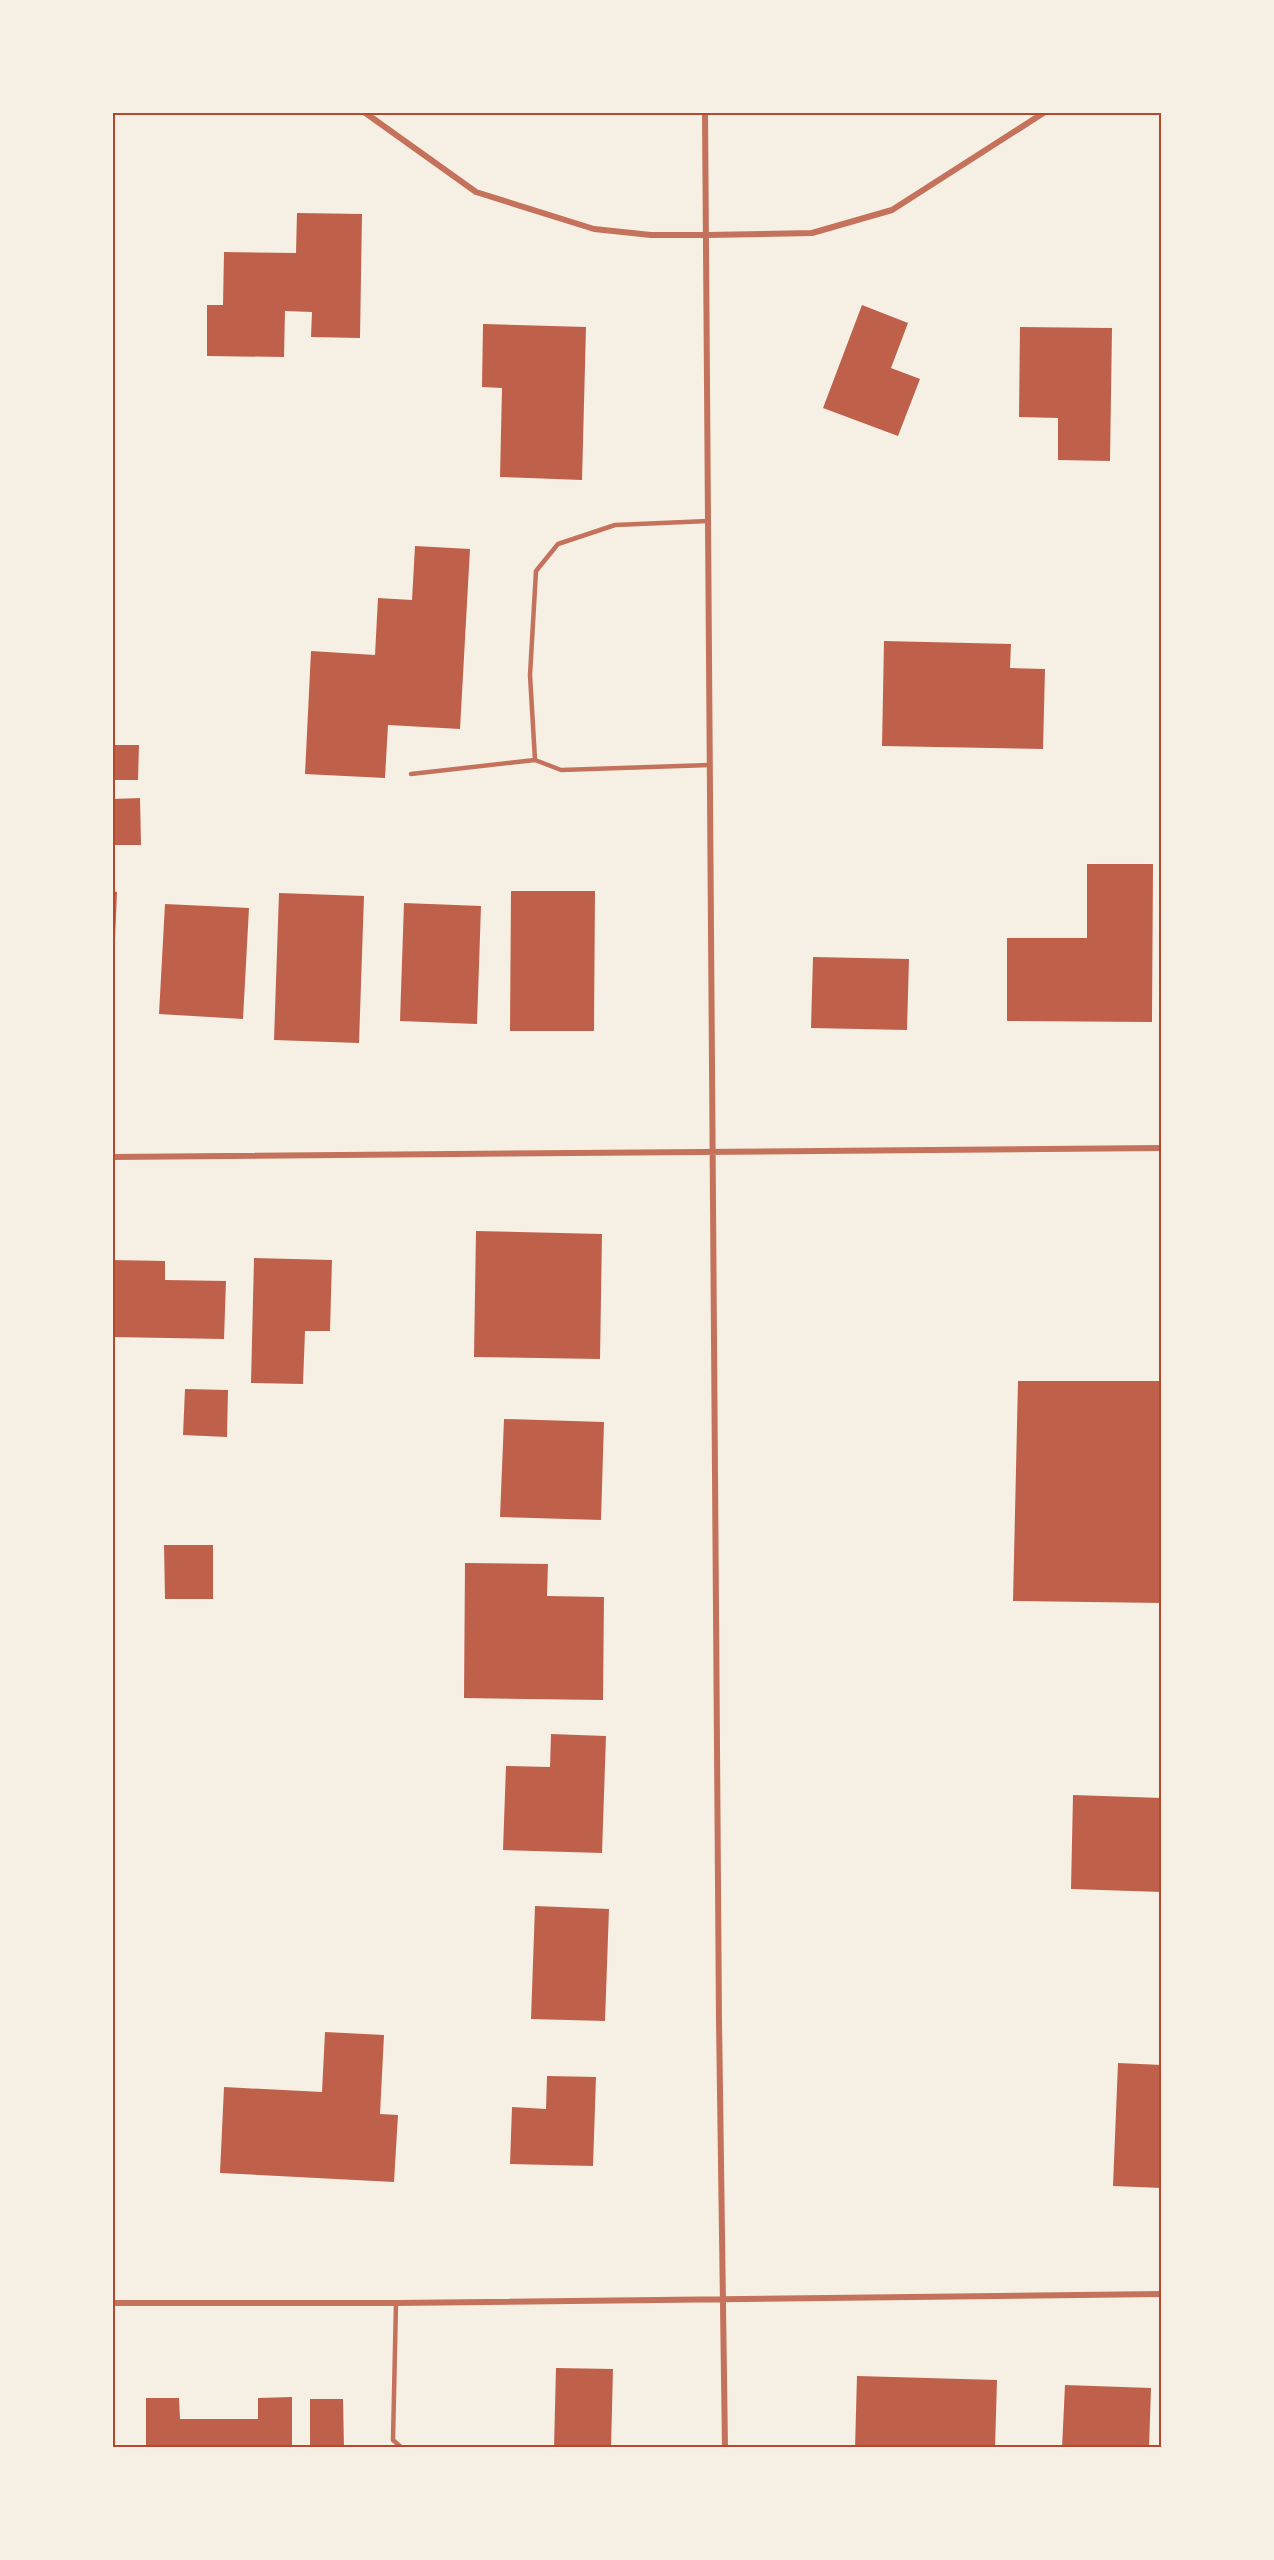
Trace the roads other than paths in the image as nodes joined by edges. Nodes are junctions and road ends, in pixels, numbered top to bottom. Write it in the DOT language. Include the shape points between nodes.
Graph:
graph roads {
  1 [pos="364,112"];
  2 [pos="705,112"];
  3 [pos="1045,112"];
  4 [pos="706,235"];
  5 [pos="708,521"];
  6 [pos="535,760"];
  7 [pos="710,765"];
  8 [pos="411,774"];
  9 [pos="1161,1148"];
  10 [pos="713,1152"];
  11 [pos="112,1157"];
  12 [pos="1161,2294"];
  13 [pos="723,2299"];
  14 [pos="396,2302"];
  15 [pos="112,2303"];
  16 [pos="402,2448"];
  17 [pos="725,2448"];
  1 -- 4 [label="street" via="476,192 594,229"];
  2 -- 4 [label="street"];
  3 -- 4 [label="street" via="892,210 812,232"];
  4 -- 5 [label="street"];
  5 -- 6 [label="lane" via="615,525 558,544 536,571 530,675"];
  5 -- 7 [label="street"];
  6 -- 7 [label="lane" via="561,770"];
  6 -- 8 [label="lane"];
  7 -- 10 [label="street"];
  9 -- 10 [label="street"];
  10 -- 11 [label="street"];
  10 -- 13 [label="street"];
  12 -- 13 [label="street"];
  13 -- 14 [label="street"];
  13 -- 17 [label="street"];
  14 -- 15 [label="street"];
  14 -- 16 [label="lane" via="393,2440"];
}
